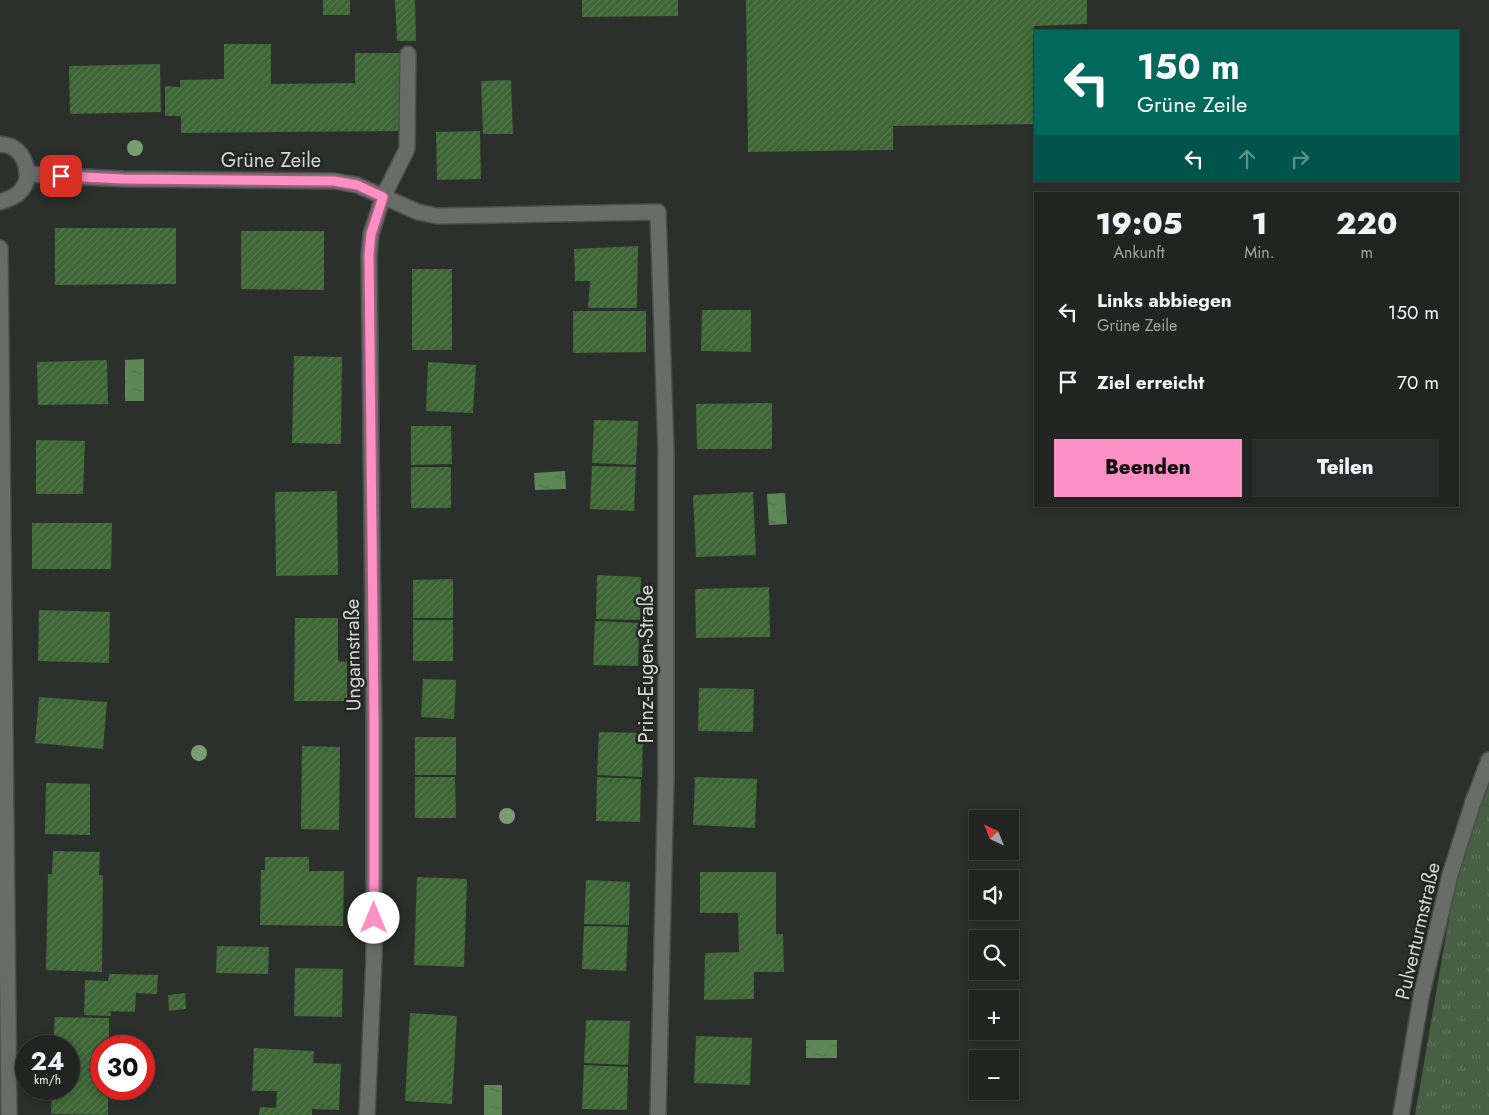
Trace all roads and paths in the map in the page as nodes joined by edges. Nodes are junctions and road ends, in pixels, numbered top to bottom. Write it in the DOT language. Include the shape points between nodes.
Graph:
graph roads {
  1 [pos="408,54"];
  2 [pos="0,144"];
  3 [pos="28,174"];
  4 [pos="383,197"];
  5 [pos="0,202"];
  6 [pos="658,212"];
  7 [pos="0,248"];
  8 [pos="1489,760"];
  9 [pos="3,871"];
  10 [pos="4,1008"];
  11 [pos="9,1115"];
  12 [pos="367,1115"];
  13 [pos="658,1115"];
  14 [pos="1401,1115"];
  1 -- 4 [label="street, Ungarnstraße" via="407,149"];
  2 -- 3 [label="street" via="12,147 24,158"];
  3 -- 4 [label="street, Grüne Zeile" via="124,179 334,181 357,185"];
  3 -- 5 [label="street" via="24,188 13,198"];
  4 -- 6 [label="street, Grüne Zeile" via="436,216"];
  4 -- 12 [label="street, Ungarnstraße" via="371,234 369,255 374,957"];
  6 -- 13 [label="street, Prinz-Eugen-Straße" via="666,452 666,777"];
  7 -- 9 [label="street"];
  8 -- 14 [label="street, Pulverturmstraße" via="1450,875 1421,997"];
  9 -- 10 [label="street"];
  10 -- 11 [label="street"];
}
